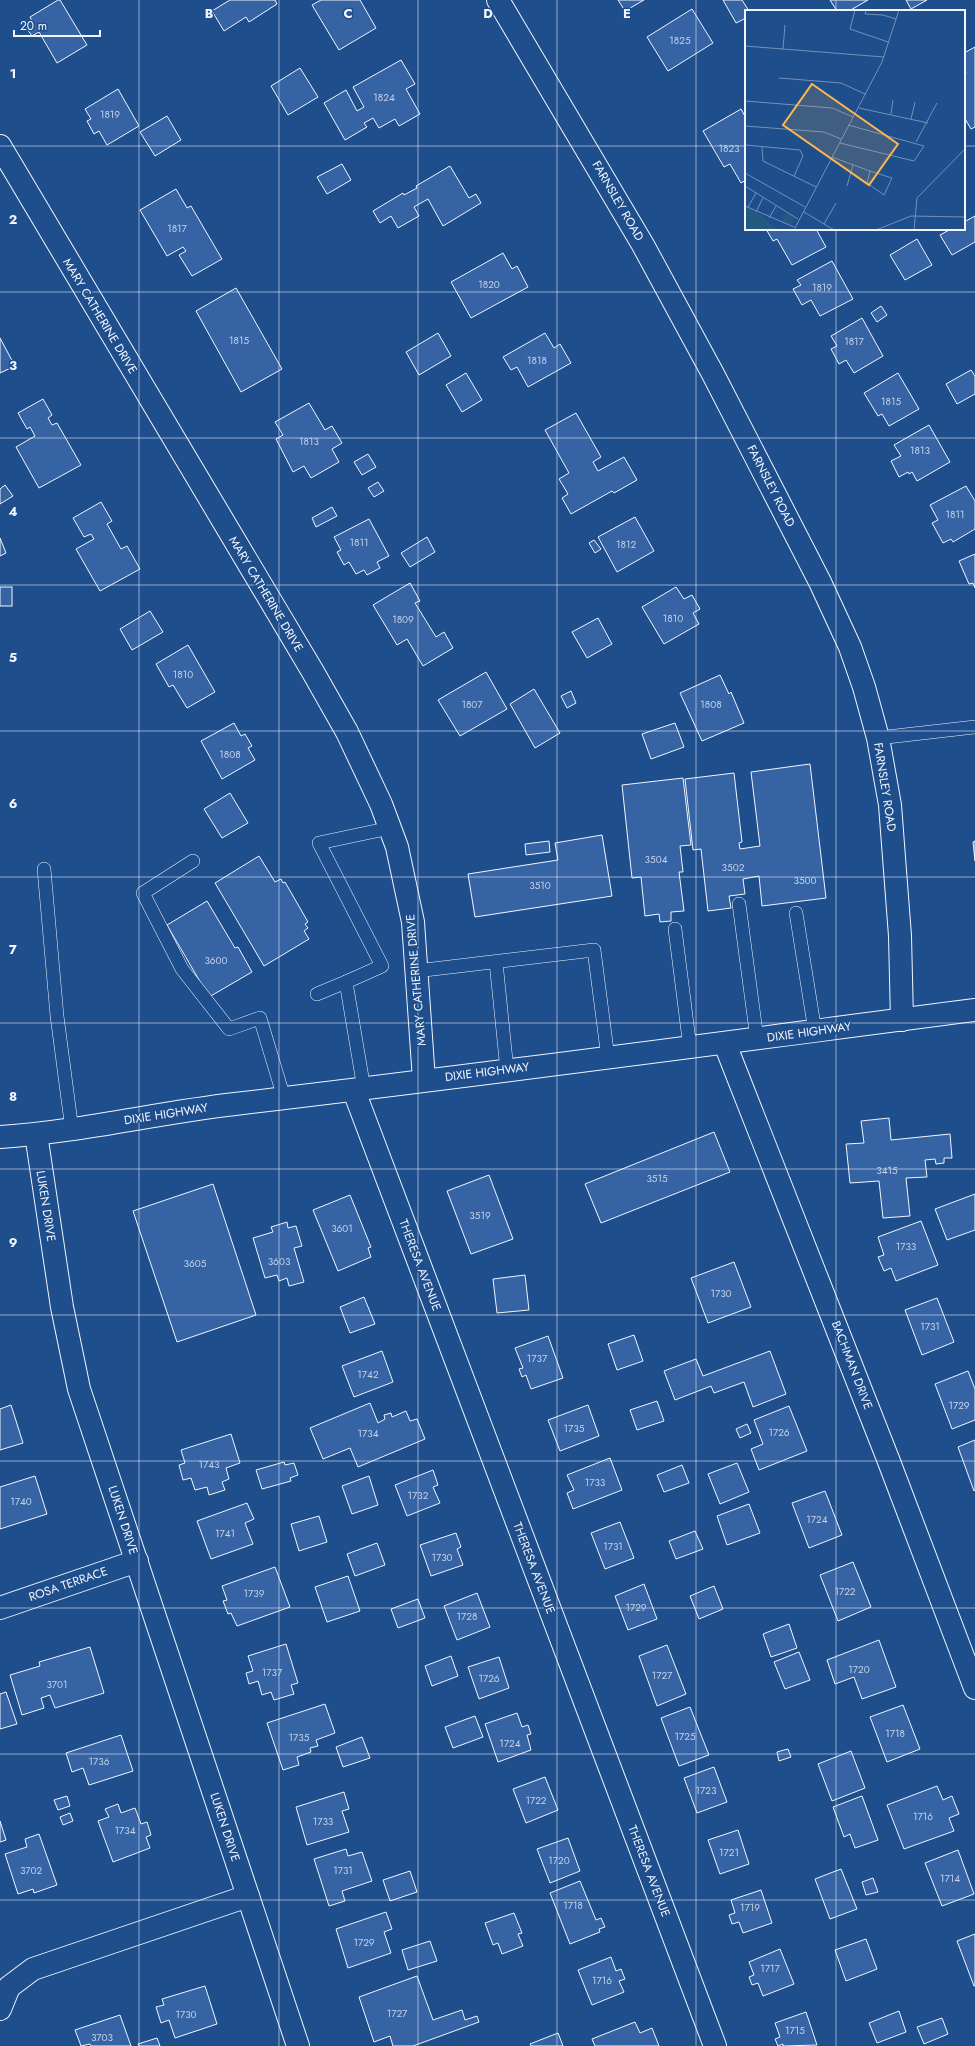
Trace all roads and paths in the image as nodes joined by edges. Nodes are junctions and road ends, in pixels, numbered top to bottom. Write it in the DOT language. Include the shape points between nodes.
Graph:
graph roads {
  1 [pos="498,0"];
  2 [pos="0,146"];
  3 [pos="975,727"];
  4 [pos="878,738"];
  5 [pos="390,828"];
  6 [pos="193,861"];
  7 [pos="44,869"];
  8 [pos="739,904"];
  9 [pos="796,913"];
  10 [pos="675,929"];
  11 [pos="496,962"];
  12 [pos="416,971"];
  13 [pos="346,982"];
  14 [pos="317,994"];
  15 [pos="975,1010"];
  16 [pos="902,1020"];
  17 [pos="815,1031"];
  18 [pos="757,1039"];
  19 [pos="725,1044"];
  20 [pos="690,1048"];
  21 [pos="608,1058"];
  22 [pos="507,1070"];
  23 [pos="424,1080"];
  24 [pos="359,1090"];
  25 [pos="284,1098"];
  26 [pos="72,1130"];
  27 [pos="36,1134"];
  28 [pos="0,1137"];
  29 [pos="137,1561"];
  30 [pos="0,1608"];
  31 [pos="975,1688"];
  32 [pos="248,1896"];
  33 [pos="0,2009"];
  34 [pos="298,2046"];
  35 [pos="715,2046"];
  1 -- 4 [label="street, FARNSLEY ROAD" via="632,226 717,381 820,582 850,647"];
  2 -- 5 [label="street, MARY CATHERINE DRIVE" via="347,732"];
  3 -- 4 [label="lane"];
  4 -- 16 [label="street, FARNSLEY ROAD" via="890,805 900,936"];
  5 -- 12 [label="street, MARY CATHERINE DRIVE" via="397,847 413,922"];
  5 -- 13 [label="lane" via="319,843 382,966"];
  6 -- 25 [label="lane" via="143,893 182,969 229,1029 260,1018"];
  7 -- 26 [label="lane" via="57,1016"];
  8 -- 18 [label="lane"];
  9 -- 17 [label="lane"];
  10 -- 20 [label="lane"];
  11 -- 12 [label="lane"];
  11 -- 21 [label="lane" via="594,950"];
  11 -- 22 [label="lane"];
  12 -- 23 [label="street, MARY CATHERINE DRIVE"];
  13 -- 14 [label="lane"];
  13 -- 24 [label="lane"];
  15 -- 16 [label="street, DIXIE HIGHWAY"];
  16 -- 17 [label="street, DIXIE HIGHWAY"];
  17 -- 18 [label="street, DIXIE HIGHWAY"];
  18 -- 19 [label="street, DIXIE HIGHWAY"];
  19 -- 20 [label="street, DIXIE HIGHWAY"];
  19 -- 31 [label="street, BACHMAN DRIVE"];
  20 -- 21 [label="street, DIXIE HIGHWAY"];
  21 -- 22 [label="street, DIXIE HIGHWAY"];
  22 -- 23 [label="street, DIXIE HIGHWAY"];
  23 -- 24 [label="street, DIXIE HIGHWAY"];
  24 -- 25 [label="street, DIXIE HIGHWAY"];
  24 -- 35 [label="street, THERESA AVENUE"];
  25 -- 26 [label="street, DIXIE HIGHWAY" via="224,1105"];
  26 -- 27 [label="street, DIXIE HIGHWAY"];
  27 -- 28 [label="street, DIXIE HIGHWAY"];
  27 -- 29 [label="street, LUKEN DRIVE" via="72,1362"];
  29 -- 30 [label="street, ROSA TERRACE"];
  29 -- 32 [label="street, LUKEN DRIVE"];
  32 -- 33 [label="street" via="33,1969 9,1987"];
  32 -- 34 [label="street, LUKEN DRIVE"];
}
